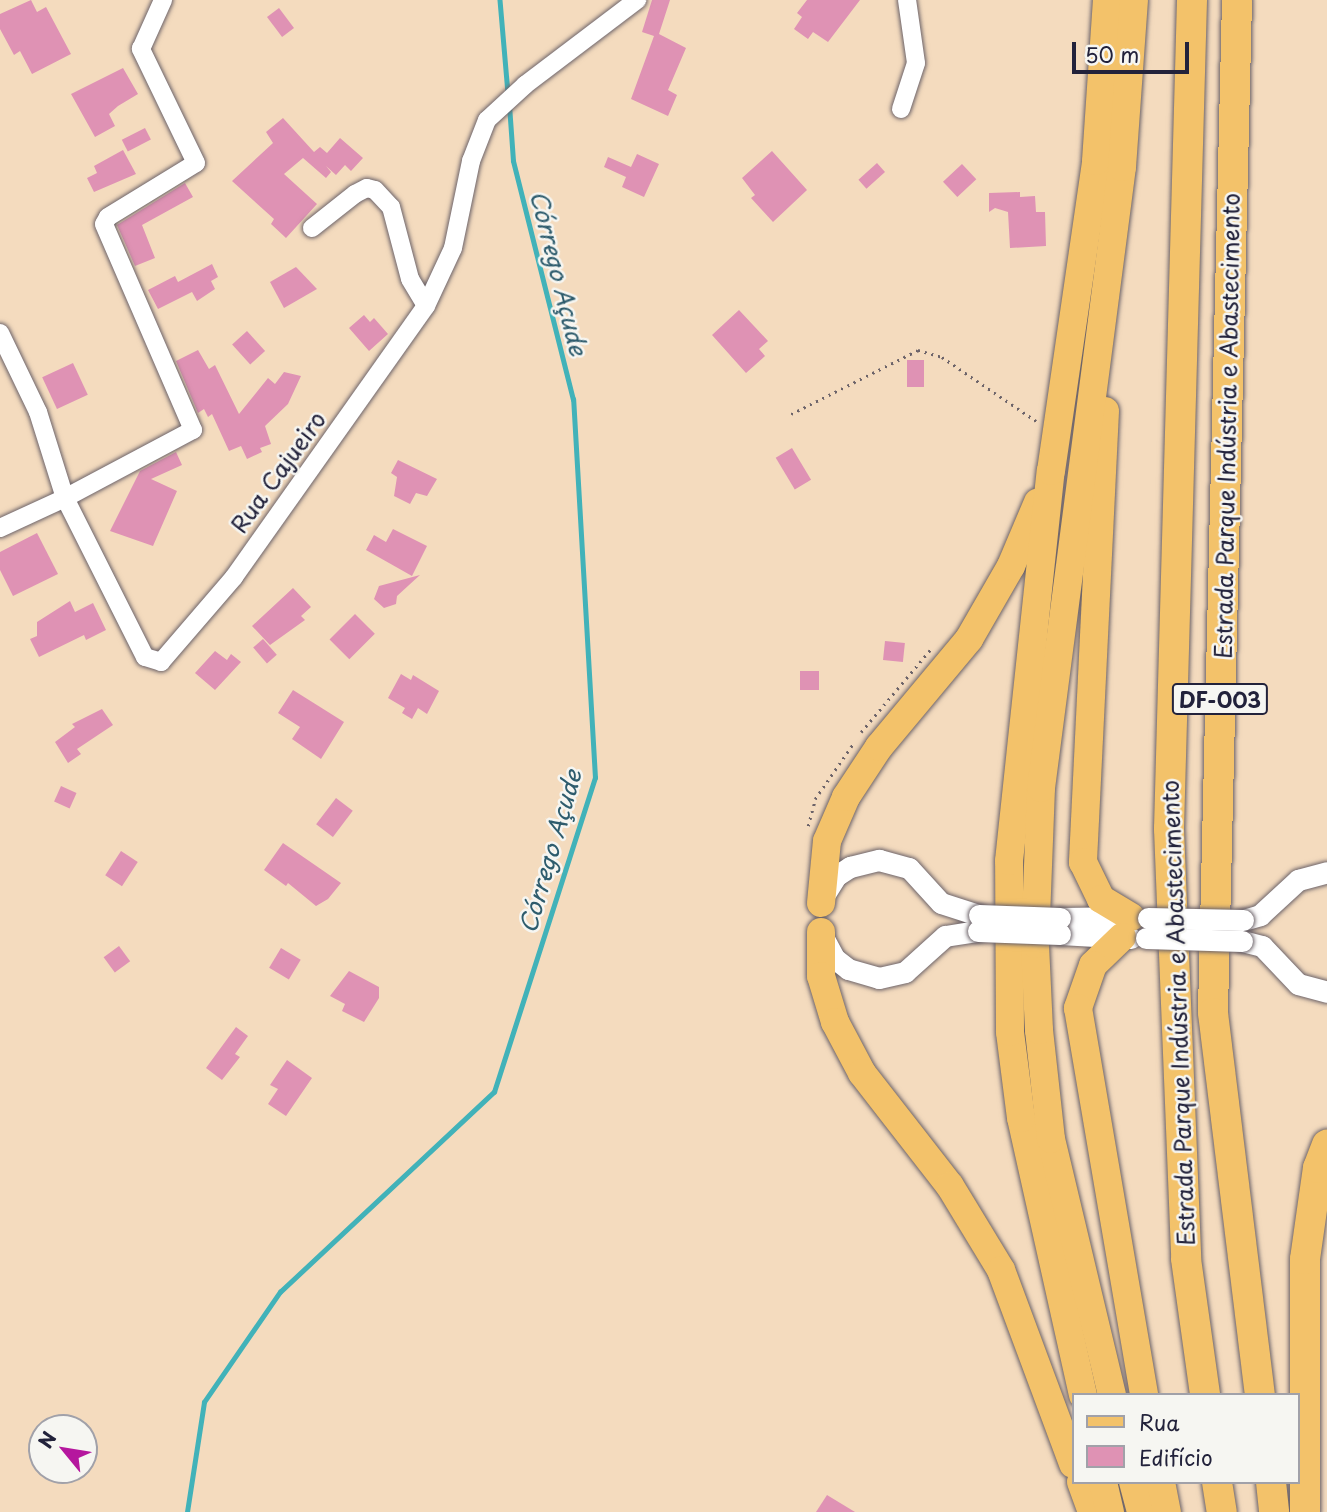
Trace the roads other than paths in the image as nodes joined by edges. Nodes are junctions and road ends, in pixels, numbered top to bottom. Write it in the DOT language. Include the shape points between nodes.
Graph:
graph roads {
  1 [pos="163,0"];
  2 [pos="638,0"];
  3 [pos="907,0"];
  4 [pos="1107,0"];
  5 [pos="1134,0"];
  6 [pos="1192,0"];
  7 [pos="1237,0"];
  8 [pos="901,109"];
  9 [pos="312,228"];
  10 [pos="426,306"];
  11 [pos="0,332"];
  12 [pos="1100,340"];
  13 [pos="1051,471"];
  14 [pos="65,498"];
  15 [pos="0,528"];
  16 [pos="1327,872"];
  17 [pos="821,903"];
  18 [pos="979,923"];
  19 [pos="1137,928"];
  20 [pos="1242,930"];
  21 [pos="821,932"];
  22 [pos="1327,992"];
  23 [pos="1327,1145"];
  24 [pos="1083,1393"];
  25 [pos="1112,1393"];
  26 [pos="1144,1393"];
  27 [pos="1205,1393"];
  28 [pos="1260,1393"];
  29 [pos="1072,1461"];
  30 [pos="1081,1484"];
  31 [pos="1103,1484"];
  32 [pos="1134,1484"];
  33 [pos="1161,1484"];
  34 [pos="1217,1484"];
  35 [pos="1271,1484"];
  36 [pos="1092,1512"];
  37 [pos="1110,1512"];
  38 [pos="1141,1512"];
  39 [pos="1167,1512"];
  40 [pos="1222,1512"];
  41 [pos="1274,1512"];
  42 [pos="1305,1512"];
  1 -- 14 [label="street" via="141,49 197,163 108,217 104,224 193,430"];
  2 -- 10 [label="street, Rua Cajueiro" via="525,85 487,120 471,161 453,248"];
  3 -- 8 [label="street" via="916,63"];
  4 -- 13 [label="main road" via="1096,161"];
  5 -- 12 [label="main road" via="1130,87"];
  6 -- 27 [label="highway, Estrada Parque Indústria e Abastecimento / DF-003" via="1169,829 1186,1259"];
  7 -- 28 [label="highway, Estrada Parque Indústria e Abastecimento / DF-003" via="1213,1013"];
  9 -- 10 [label="street" via="355,194 367,188 375,190 391,207 410,279"];
  10 -- 14 [label="street, Rua Cajueiro" via="234,577 161,662 145,657"];
  11 -- 14 [label="street" via="38,412"];
  12 -- 19 [label="main road" via="1107,437 1083,862 1088,881 1101,899"];
  12 -- 25 [label="main road" via="1041,788 1035,943 1051,1139"];
  13 -- 17 [label="main road" via="1011,566 969,639 879,747 846,797 827,841"];
  13 -- 24 [label="main road" via="1014,788 1007,953 1021,1118"];
  14 -- 15 [label="street"];
  16 -- 20 [label="street" via="1298,880"];
  17 -- 18 [label="street" via="836,876 865,861 879,860 909,868 941,903"];
  17 -- 21 [label="street"];
  18 -- 19 [label="street, bridge"];
  18 -- 21 [label="street" via="945,936 905,972 879,978 863,976 834,958"];
  19 -- 20 [label="street, bridge"];
  19 -- 26 [label="main road" via="1093,965 1078,1008"];
  20 -- 22 [label="street" via="1298,984"];
  21 -- 29 [label="main road" via="821,976 835,1022 862,1073 950,1186 1001,1270"];
  23 -- 42 [label="highway" via="1318,1168 1305,1259"];
  30 -- 36 [label="main road"];
  31 -- 37 [label="main road"];
  32 -- 38 [label="main road"];
  33 -- 39 [label="main road"];
  34 -- 40 [label="highway"];
  35 -- 41 [label="highway"];
}
